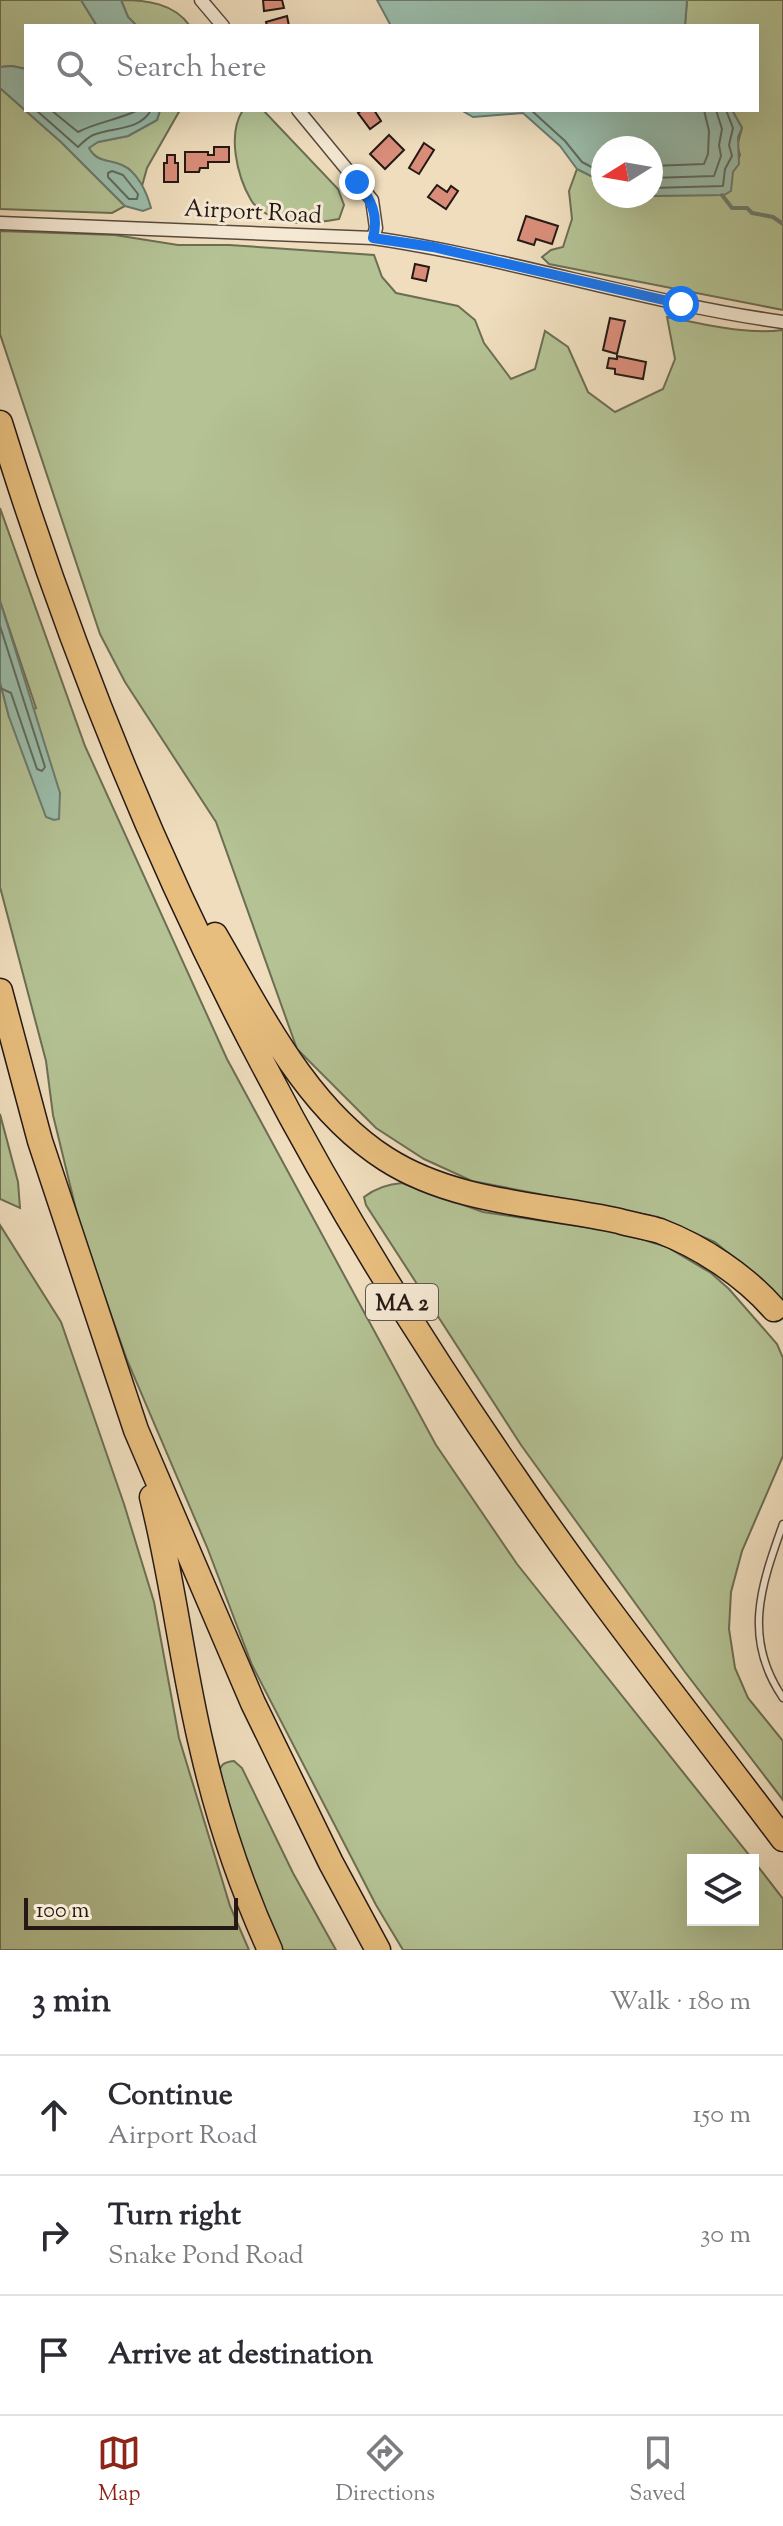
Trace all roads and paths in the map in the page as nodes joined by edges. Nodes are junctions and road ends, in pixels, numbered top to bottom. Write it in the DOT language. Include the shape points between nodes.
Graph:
graph roads {
  1 [pos="201,0"];
  2 [pos="221,24"];
  3 [pos="300,112"];
  4 [pos="0,223"];
  5 [pos="373,238"];
  6 [pos="783,322"];
  7 [pos="0,423"];
  8 [pos="147,819"];
  9 [pos="0,991"];
  10 [pos="780,1316"];
  11 [pos="136,1430"];
  12 [pos="783,1524"];
  13 [pos="783,1698"];
  14 [pos="783,1839"];
  15 [pos="270,1950"];
  16 [pos="378,1950"];
  1 -- 2 [label="street"];
  3 -- 5 [label="street" via="372,200"];
  4 -- 5 [label="street, Airport Road"];
  5 -- 6 [label="street, Airport Road"];
  7 -- 8 [label="highway, MA 2" via="47,566"];
  8 -- 10 [label="highway" via="283,1048 311,1089 360,1140 387,1160 454,1189 658,1230 716,1260"];
  8 -- 14 [label="highway, MA 2" via="250,1039 348,1216 554,1534"];
  9 -- 11 [label="highway" via="40,1141"];
  11 -- 15 [label="highway" via="168,1562 210,1784 230,1853"];
  11 -- 16 [label="highway" via="253,1703"];
  12 -- 13 [label="lane" via="758,1611 761,1649"];
}
